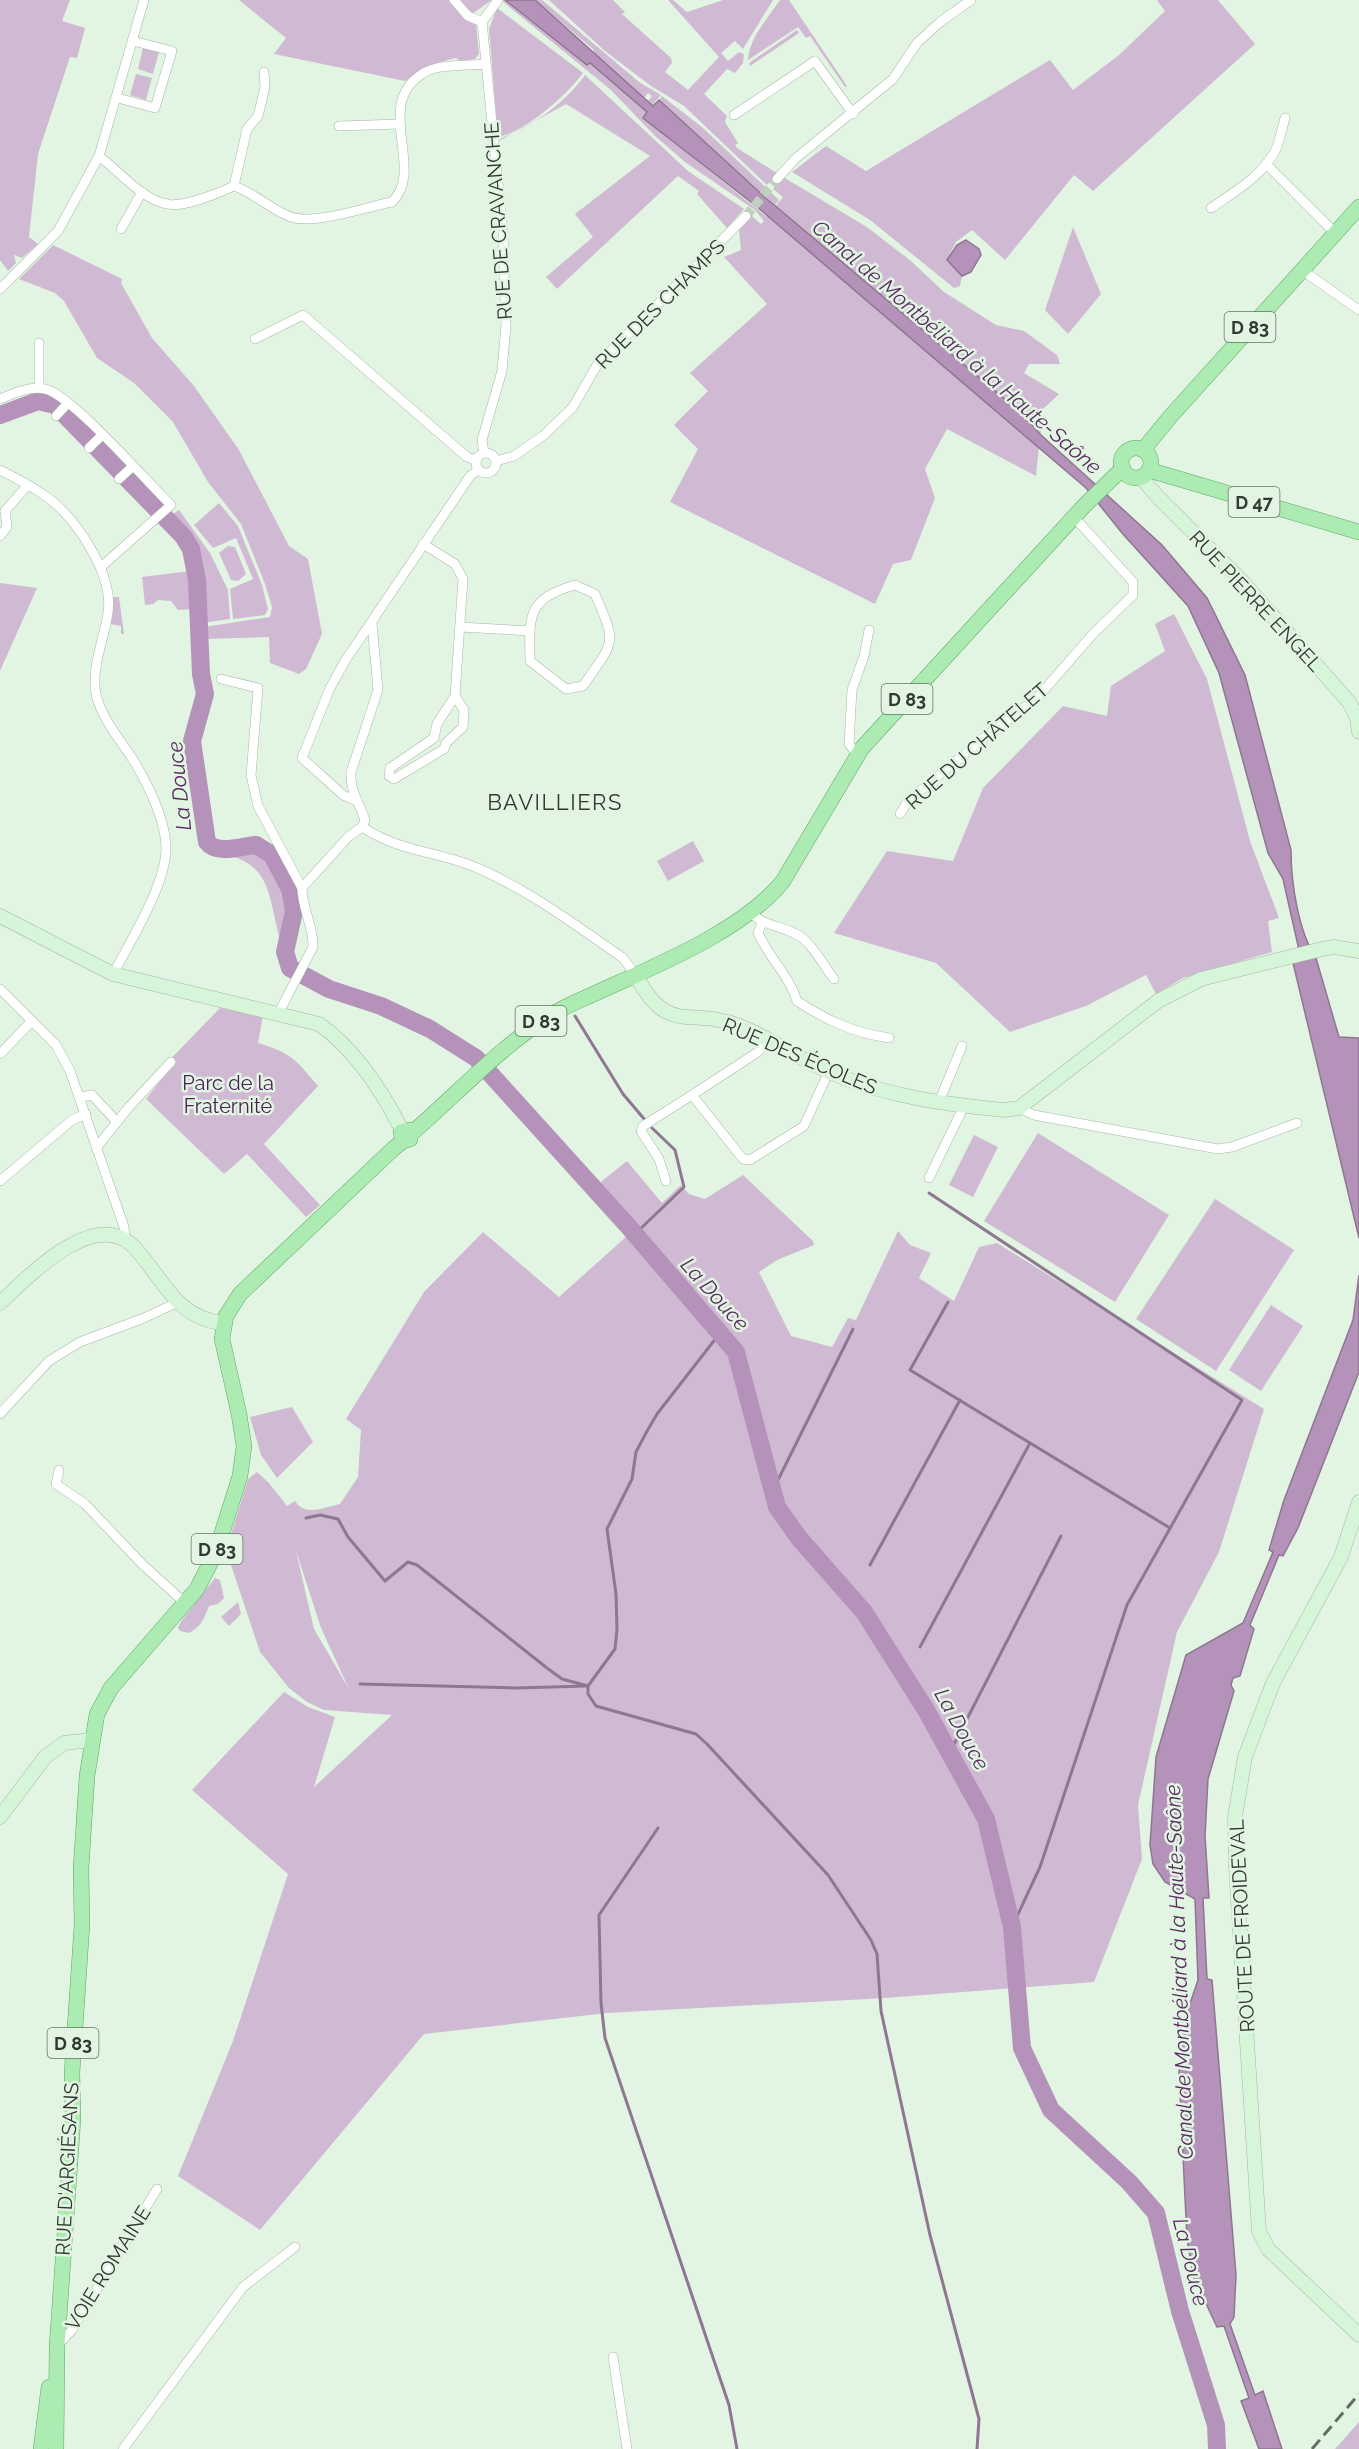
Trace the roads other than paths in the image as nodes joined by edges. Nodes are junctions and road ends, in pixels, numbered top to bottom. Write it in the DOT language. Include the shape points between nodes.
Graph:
graph roads {
  1 [pos="144,0"];
  2 [pos="454,0"];
  3 [pos="498,0"];
  4 [pos="971,0"];
  5 [pos="482,22"];
  6 [pos="133,41"];
  7 [pos="486,64"];
  8 [pos="264,72"];
  9 [pos="118,98"];
  10 [pos="854,114"];
  11 [pos="734,115"];
  12 [pos="1285,118"];
  13 [pos="399,124"];
  14 [pos="339,126"];
  15 [pos="99,156"];
  16 [pos="1266,164"];
  17 [pos="777,179"];
  18 [pos="234,186"];
  19 [pos="142,192"];
  20 [pos="1359,207"];
  21 [pos="1210,208"];
  22 [pos="746,216"];
  23 [pos="122,229"];
  24 [pos="1335,233"];
  25 [pos="1302,270"];
  26 [pos="0,290"];
  27 [pos="1359,310"];
  28 [pos="255,339"];
  29 [pos="39,343"];
  30 [pos="39,388"];
  31 [pos="0,399"];
  32 [pos="66,405"];
  33 [pos="56,416"];
  34 [pos="99,438"];
  35 [pos="89,448"];
  36 [pos="1143,450"];
  37 [pos="484,453"];
  38 [pos="496,461"];
  39 [pos="477,465"];
  40 [pos="1123,468"];
  41 [pos="0,470"];
  42 [pos="1145,473"];
  43 [pos="27,486"];
  44 [pos="2,510"];
  45 [pos="1074,517"];
  46 [pos="1359,532"];
  47 [pos="0,536"];
  48 [pos="423,544"];
  49 [pos="101,567"];
  50 [pos="372,623"];
  51 [pos="460,627"];
  52 [pos="868,630"];
  53 [pos="530,631"];
  54 [pos="221,679"];
  55 [pos="455,696"];
  56 [pos="1359,732"];
  57 [pos="858,755"];
  58 [pos="354,800"];
  59 [pos="900,814"];
  60 [pos="362,828"];
  61 [pos="302,888"];
  62 [pos="0,916"];
  63 [pos="757,918"];
  64 [pos="1359,951"];
  65 [pos="113,974"];
  66 [pos="636,975"];
  67 [pos="834,979"];
  68 [pos="0,989"];
  69 [pos="279,1012"];
  70 [pos="32,1021"];
  71 [pos="889,1038"];
  72 [pos="768,1039"];
  73 [pos="962,1046"];
  74 [pos="0,1054"];
  75 [pos="171,1062"];
  76 [pos="829,1071"];
  77 [pos="692,1095"];
  78 [pos="80,1097"];
  79 [pos="939,1102"];
  80 [pos="1024,1104"];
  81 [pos="964,1106"];
  82 [pos="86,1114"];
  83 [pos="117,1122"];
  84 [pos="1297,1123"];
  85 [pos="406,1135"];
  86 [pos="97,1147"];
  87 [pos="929,1178"];
  88 [pos="0,1181"];
  89 [pos="666,1181"];
  90 [pos="125,1239"];
  91 [pos="0,1303"];
  92 [pos="176,1303"];
  93 [pos="224,1323"];
  94 [pos="0,1414"];
  95 [pos="59,1470"];
  96 [pos="1359,1502"];
  97 [pos="185,1603"];
  98 [pos="91,1740"];
  99 [pos="0,1817"];
  100 [pos="157,2189"];
  101 [pos="295,2247"];
  102 [pos="1359,2335"];
  103 [pos="57,2346"];
  104 [pos="613,2357"];
  105 [pos="45,2423"];
  106 [pos="56,2446"];
  107 [pos="41,2449"];
  108 [pos="123,2449"];
  109 [pos="627,2449"];
  1 -- 6 [label="street"];
  2 -- 5 [label="street" via="468,16"];
  3 -- 5 [label="street"];
  4 -- 10 [label="street" via="917,43 893,79"];
  5 -- 7 [label="street, RUE DE CRAVANCHE"];
  6 -- 9 [label="street"];
  6 -- 9 [label="street" via="172,51 155,108"];
  7 -- 13 [label="street" via="439,68 422,74 409,88"];
  7 -- 37 [label="street, RUE DE CRAVANCHE" via="503,233 506,325 502,371 482,440"];
  8 -- 18 [label="street" via="265,87 258,116 247,129"];
  9 -- 15 [label="street"];
  10 -- 11 [label="street" via="815,61"];
  10 -- 17 [label="street" via="796,158"];
  12 -- 16 [label="street" via="1276,149"];
  13 -- 14 [label="street"];
  13 -- 18 [label="street" via="405,180 392,202 307,220 290,217 253,192"];
  15 -- 19 [label="street"];
  15 -- 26 [label="street" via="58,231"];
  16 -- 21 [label="street" via="1236,192"];
  16 -- 24 [label="street"];
  18 -- 19 [label="street" via="179,204 167,204"];
  19 -- 23 [label="street"];
  20 -- 24 [label="main road, D 83"];
  22 -- 38 [label="street, RUE DES CHAMPS" via="597,365 573,407 514,456"];
  24 -- 25 [label="main road, D 83"];
  25 -- 27 [label="street"];
  25 -- 36 [label="main road, D 83"];
  28 -- 39 [label="street" via="303,315"];
  29 -- 30 [label="street"];
  30 -- 31 [label="street"];
  30 -- 32 [label="street" via="48,389"];
  32 -- 33 [label="street"];
  32 -- 34 [label="street"];
  34 -- 35 [label="street"];
  34 -- 49 [label="street" via="125,473 171,506"];
  36 -- 40 [label="main road" via="1134,448 1125,453"];
  36 -- 42 [label="main road" via="1150,457"];
  37 -- 38 [label="street" via="490,453"];
  37 -- 39 [label="street"];
  38 -- 39 [label="street, RUE DES CHAMPS" via="491,472"];
  39 -- 48 [label="street"];
  40 -- 42 [label="main road" via="1128,475"];
  40 -- 45 [label="main road, D 83"];
  41 -- 43 [label="street"];
  42 -- 46 [label="main road, D 47"];
  42 -- 56 [label="street, RUE PIERRE ENGEL" via="1156,495 1240,579 1349,702"];
  43 -- 44 [label="street"];
  43 -- 49 [label="street" via="64,513"];
  44 -- 47 [label="street" via="7,527"];
  45 -- 57 [label="main road, D 83"];
  45 -- 59 [label="street, RUE DU CHÂTELET" via="1133,582 1133,595 1038,697 917,794"];
  48 -- 50 [label="street"];
  48 -- 51 [label="street" via="455,564 463,579"];
  49 -- 65 [label="street" via="109,592 109,611 95,689 99,705 138,768 164,829 166,849 163,873"];
  50 -- 58 [label="street" via="378,690 351,771"];
  50 -- 58 [label="street" via="330,688 302,758 343,795"];
  51 -- 53 [label="street"];
  51 -- 55 [label="street"];
  52 -- 57 [label="street" via="852,690 849,744"];
  53 -- 53 [label="street" via="530,662 566,689 583,686 611,645 611,631 595,594 575,585 550,592 533,612"];
  54 -- 61 [label="street" via="258,688 251,775 258,806"];
  55 -- 55 [label="street" via="464,710 463,727 444,749 394,779 389,776 390,768 434,738 437,724"];
  57 -- 63 [label="main road, D 83"];
  58 -- 60 [label="street" via="365,820"];
  60 -- 61 [label="street" via="348,837"];
  60 -- 66 [label="street" via="388,843 469,865 511,884 623,958"];
  61 -- 69 [label="street" via="305,913 314,935 313,947"];
  62 -- 65 [label="street"];
  63 -- 66 [label="main road, D 83"];
  63 -- 67 [label="street" via="795,933"];
  63 -- 71 [label="street" via="764,947 791,983 796,1001 861,1034"];
  64 -- 80 [label="street" via="1334,947 1201,979 1158,1001"];
  65 -- 69 [label="street" via="194,996"];
  66 -- 72 [label="street, RUE DES ÉCOLES" via="655,1006 671,1015 741,1026"];
  66 -- 85 [label="main road, D 83" via="554,1013 529,1029"];
  68 -- 70 [label="street"];
  69 -- 85 [label="street" via="319,1024 340,1038 386,1100"];
  70 -- 74 [label="street"];
  70 -- 78 [label="street" via="56,1045"];
  72 -- 76 [label="street, RUE DES ÉCOLES"];
  72 -- 77 [label="street" via="758,1052"];
  73 -- 79 [label="street"];
  75 -- 83 [label="street"];
  76 -- 77 [label="street" via="804,1126 750,1160 743,1159"];
  76 -- 79 [label="street, RUE DES ÉCOLES" via="887,1093"];
  77 -- 89 [label="street" via="641,1131 659,1159"];
  78 -- 82 [label="street"];
  78 -- 83 [label="street" via="92,1095"];
  79 -- 81 [label="street, RUE DES ÉCOLES"];
  80 -- 81 [label="street, RUE DES ÉCOLES" via="1004,1110"];
  80 -- 84 [label="street, RUE DES ÉCOLES" via="1034,1115 1218,1149"];
  81 -- 87 [label="street"];
  82 -- 86 [label="street"];
  82 -- 88 [label="street" via="72,1120"];
  83 -- 86 [label="street"];
  85 -- 93 [label="main road, D 83" via="240,1294"];
  86 -- 90 [label="street"];
  90 -- 91 [label="street" via="100,1236 77,1242 37,1268"];
  90 -- 92 [label="street"];
  92 -- 93 [label="street" via="199,1318"];
  92 -- 94 [label="street" via="80,1342 49,1361"];
  93 -- 97 [label="main road, D 83" via="222,1339 243,1434 243,1459 216,1552 204,1579"];
  95 -- 97 [label="street" via="56,1484 85,1504"];
  96 -- 102 [label="street, ROUTE DE FROIDEVAL" via="1341,1557 1274,1683 1245,1757 1235,1817 1259,2231 1268,2249"];
  97 -- 98 [label="main road, D 83" via="111,1688 97,1714"];
  98 -- 99 [label="street" via="64,1743 45,1757"];
  98 -- 103 [label="main road, RUE D'ARGIÉSANS / D 83" via="81,1868 73,2119"];
  100 -- 103 [label="street, VOIE ROMAINE" via="72,2330"];
  101 -- 108 [label="street" via="243,2287"];
  103 -- 105 [label="main road, RUE D'ARGIÉSANS / D 83"];
  103 -- 106 [label="main road, RUE D'ARGIÉSANS / D 83"];
  104 -- 109 [label="street"];
  105 -- 106 [label="street"];
  105 -- 107 [label="main road, RUE D'ARGIÉSANS / D 83"];
}
